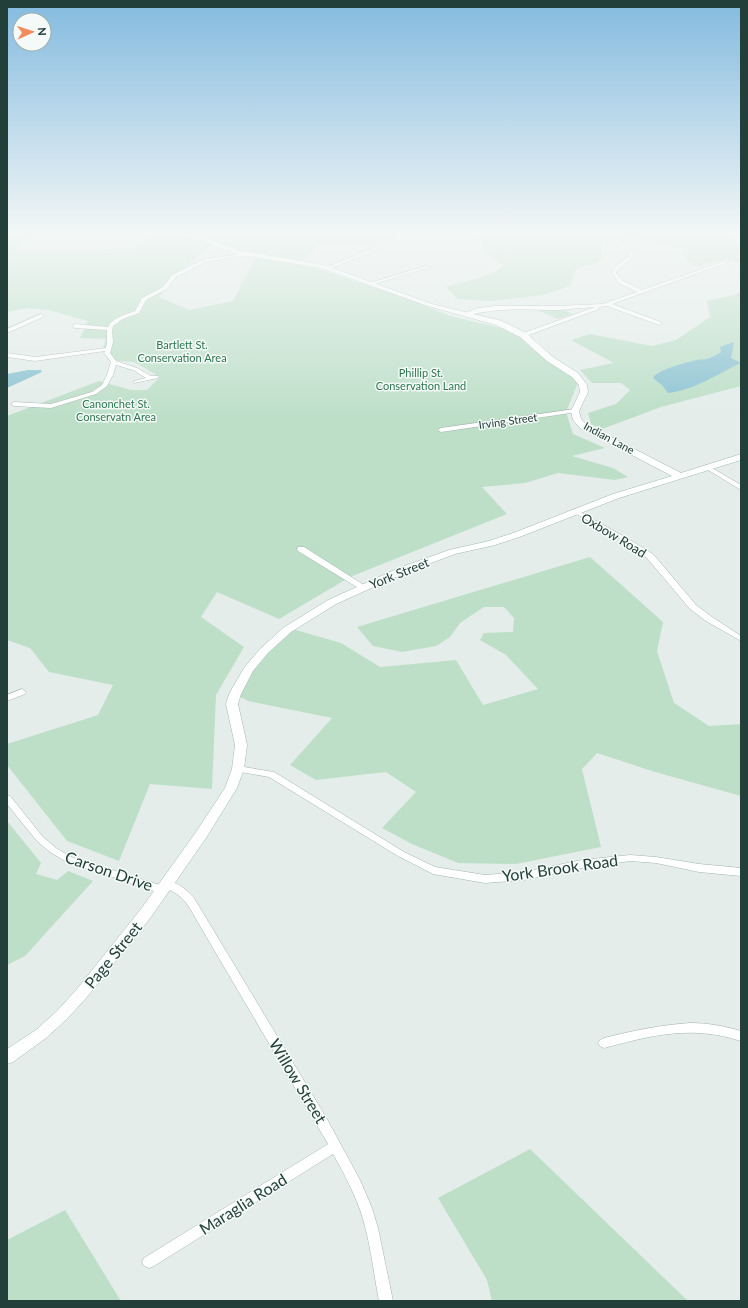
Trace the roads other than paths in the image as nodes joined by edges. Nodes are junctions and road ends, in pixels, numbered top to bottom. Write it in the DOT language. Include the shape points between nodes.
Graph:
graph roads {
  1 [pos="150,295"];
  2 [pos="404,295"];
  3 [pos="633,295"];
  4 [pos="608,304"];
  5 [pos="599,306"];
  6 [pos="466,314"];
  7 [pos="41,316"];
  8 [pos="659,323"];
  9 [pos="76,326"];
  10 [pos="109,329"];
  11 [pos="8,330"];
  12 [pos="523,336"];
  13 [pos="107,348"];
  14 [pos="7,356"];
  15 [pos="114,362"];
  16 [pos="136,382"];
  17 [pos="14,404"];
  18 [pos="575,412"];
  19 [pos="441,430"];
  20 [pos="741,457"];
  21 [pos="707,467"];
  22 [pos="680,476"];
  23 [pos="741,488"];
  24 [pos="575,511"];
  25 [pos="301,549"];
  26 [pos="363,587"];
  27 [pos="741,639"];
  28 [pos="22,692"];
  29 [pos="7,698"];
  30 [pos="238,768"];
  31 [pos="7,798"];
  32 [pos="202,835"];
  33 [pos="741,872"];
  34 [pos="165,887"];
  35 [pos="741,1036"];
  36 [pos="604,1043"];
  37 [pos="7,1057"];
  38 [pos="336,1146"];
  39 [pos="149,1262"];
  40 [pos="386,1301"];
  1 -- 10 [label="street" via="144,299 137,312 115,321"];
  2 -- 6 [label="street, Indian Lane"];
  3 -- 4 [label="street"];
  4 -- 5 [label="street"];
  4 -- 8 [label="street"];
  5 -- 6 [label="street" via="495,308"];
  5 -- 12 [label="street" via="597,309"];
  6 -- 12 [label="street, Indian Lane" via="499,323"];
  7 -- 11 [label="street"];
  9 -- 10 [label="street"];
  10 -- 13 [label="street" via="110,342"];
  12 -- 18 [label="street, Indian Lane" via="546,356 575,375 584,385 584,392"];
  13 -- 14 [label="street" via="35,359"];
  13 -- 15 [label="street" via="107,353"];
  15 -- 16 [label="street" via="153,378"];
  15 -- 17 [label="street" via="104,386 94,393 51,406"];
  18 -- 19 [label="street, Irving Street"];
  18 -- 22 [label="street, Indian Lane" via="577,420 583,426"];
  20 -- 21 [label="street, York Street"];
  21 -- 22 [label="street, York Street"];
  21 -- 23 [label="street"];
  22 -- 24 [label="street, York Street"];
  24 -- 26 [label="street, York Street" via="519,534 434,558"];
  24 -- 27 [label="street, Oxbow Road" via="650,556 693,607"];
  25 -- 26 [label="street"];
  26 -- 30 [label="street, York Street" via="325,605 289,628 248,670 232,704 241,745"];
  28 -- 29 [label="street"];
  30 -- 32 [label="street, York Street" via="231,788"];
  30 -- 33 [label="street, York Brook Road" via="271,774 401,854 433,870 449,874 484,879 524,876 582,864 630,858"];
  31 -- 34 [label="street, Carson Drive" via="40,839 68,859"];
  32 -- 34 [label="street, Page Street"];
  34 -- 37 [label="street, Page Street" via="69,1008 34,1040"];
  34 -- 38 [label="street, Willow Street" via="180,890 191,901"];
  35 -- 36 [label="street" via="728,1031 693,1027 658,1030"];
  38 -- 39 [label="street, Maraglia Road"];
  38 -- 40 [label="street, Willow Street" via="366,1208"];
}
